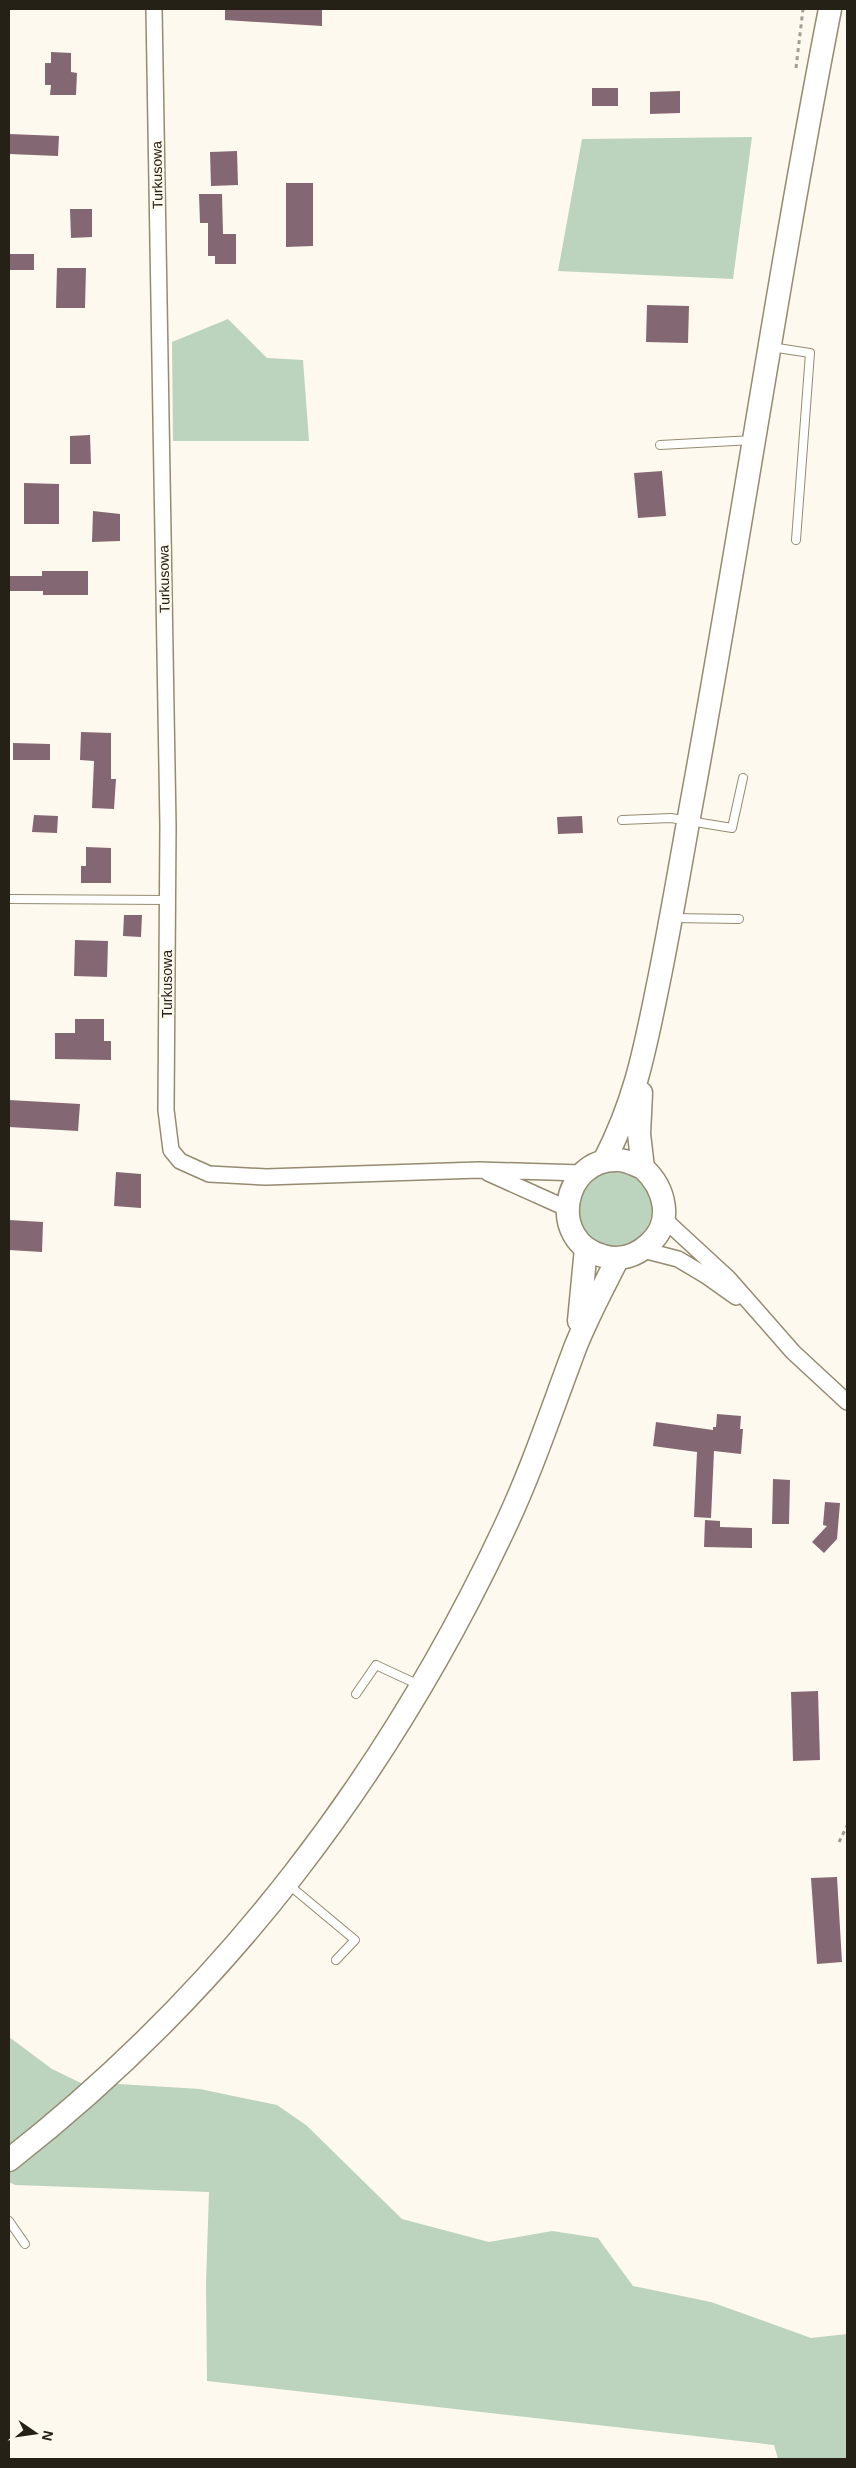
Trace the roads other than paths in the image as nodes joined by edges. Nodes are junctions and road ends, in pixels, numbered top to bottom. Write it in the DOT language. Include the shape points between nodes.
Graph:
graph roads {
  1 [pos="154,9"];
  2 [pos="815,9"];
  3 [pos="830,9"];
  4 [pos="806,141"];
  5 [pos="769,346"];
  6 [pos="755,440"];
  7 [pos="660,444"];
  8 [pos="796,540"];
  9 [pos="742,778"];
  10 [pos="622,820"];
  11 [pos="689,820"];
  12 [pos="9,899"];
  13 [pos="168,900"];
  14 [pos="671,918"];
  15 [pos="739,919"];
  16 [pos="641,1069"];
  17 [pos="604,1161"];
  18 [pos="643,1168"];
  19 [pos="480,1170"];
  20 [pos="582,1174"];
  21 [pos="566,1208"];
  22 [pos="664,1219"];
  23 [pos="586,1248"];
  24 [pos="643,1250"];
  25 [pos="618,1258"];
  26 [pos="756,1310"];
  27 [pos="576,1347"];
  28 [pos="847,1402"];
  29 [pos="423,1686"];
  30 [pos="356,1694"];
  31 [pos="287,1883"];
  32 [pos="336,1960"];
  33 [pos="9,2160"];
  34 [pos="9,2221"];
  35 [pos="25,2244"];
  1 -- 13 [label="street, Turkusowa"];
  2 -- 4 [label="main road"];
  3 -- 4 [label="main road"];
  4 -- 5 [label="main road"];
  5 -- 6 [label="main road"];
  5 -- 8 [label="lane" via="810,353"];
  6 -- 7 [label="lane"];
  6 -- 11 [label="main road"];
  9 -- 11 [label="lane" via="732,828"];
  10 -- 11 [label="lane"];
  11 -- 14 [label="main road"];
  12 -- 13 [label="lane"];
  13 -- 19 [label="street, Turkusowa" via="166,1110 170,1150 180,1161 208,1174 231,1176"];
  14 -- 15 [label="lane"];
  14 -- 16 [label="main road"];
  16 -- 17 [label="main road" via="620,1130"];
  16 -- 18 [label="main road" via="639,1134"];
  17 -- 18 [label="main road" via="624,1160"];
  17 -- 20 [label="main road"];
  18 -- 22 [label="main road" via="661,1190 665,1204"];
  19 -- 20 [label="street"];
  19 -- 21 [label="street"];
  20 -- 21 [label="main road" via="570,1189"];
  21 -- 23 [label="main road" via="568,1223"];
  22 -- 24 [label="main road"];
  22 -- 26 [label="street" via="728,1278"];
  23 -- 25 [label="main road" via="600,1256"];
  23 -- 27 [label="main road"];
  24 -- 25 [label="main road"];
  24 -- 26 [label="street" via="678,1259"];
  25 -- 27 [label="main road"];
  26 -- 28 [label="street" via="793,1352"];
  27 -- 29 [label="main road" via="557,1402 505,1526"];
  29 -- 30 [label="lane" via="376,1665"];
  29 -- 31 [label="main road" via="344,1808"];
  31 -- 32 [label="lane" via="354,1940"];
  31 -- 33 [label="main road" via="232,1950 164,2023 59,2121"];
  34 -- 35 [label="lane"];
}
